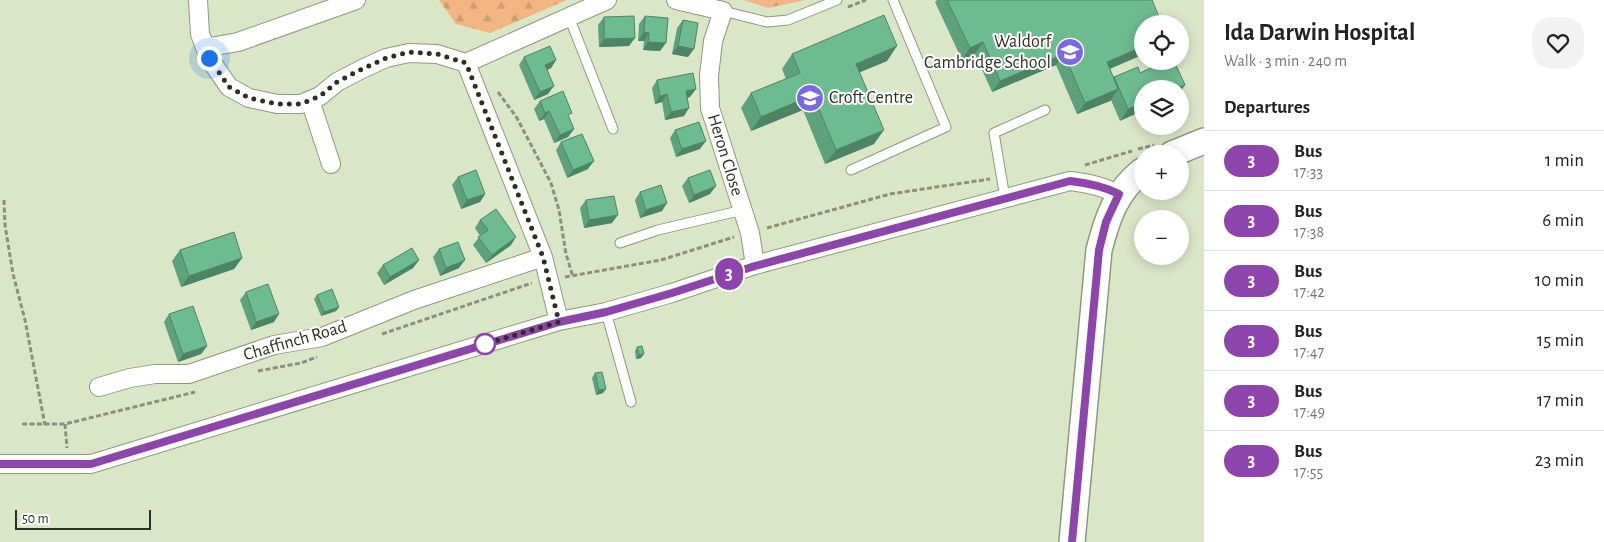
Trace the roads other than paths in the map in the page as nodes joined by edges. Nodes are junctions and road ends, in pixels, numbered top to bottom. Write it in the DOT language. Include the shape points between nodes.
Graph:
graph roads {
  1 [pos="198,0"];
  2 [pos="356,0"];
  3 [pos="607,0"];
  4 [pos="676,0"];
  5 [pos="837,0"];
  6 [pos="893,0"];
  7 [pos="723,11"];
  8 [pos="569,17"];
  9 [pos="205,48"];
  10 [pos="466,63"];
  11 [pos="310,100"];
  12 [pos="1045,110"];
  13 [pos="613,129"];
  14 [pos="1204,141"];
  15 [pos="1184,145"];
  16 [pos="331,164"];
  17 [pos="850,170"];
  18 [pos="1134,177"];
  19 [pos="1119,194"];
  20 [pos="1005,198"];
  21 [pos="743,210"];
  22 [pos="620,243"];
  23 [pos="543,257"];
  24 [pos="755,266"];
  25 [pos="606,312"];
  26 [pos="559,322"];
  27 [pos="99,387"];
  28 [pos="631,402"];
  29 [pos="0,464"];
  30 [pos="1072,542"];
  1 -- 9 [label="street" via="200,34"];
  2 -- 9 [label="street" via="238,42"];
  3 -- 8 [label="street"];
  4 -- 7 [label="street"];
  5 -- 7 [label="lane" via="788,20 767,22"];
  6 -- 17 [label="lane" via="946,127"];
  7 -- 21 [label="street, Heron Close" via="713,41 710,108"];
  8 -- 10 [label="street"];
  8 -- 13 [label="lane"];
  9 -- 11 [label="street" via="229,87 249,98 277,104 301,104"];
  10 -- 11 [label="street" via="437,54 409,52 386,58 337,82"];
  10 -- 23 [label="street"];
  11 -- 16 [label="street"];
  12 -- 20 [label="lane" via="994,133"];
  14 -- 15 [label="street"];
  18 -- 19 [label="street"];
  19 -- 20 [label="street" via="1089,183 1070,181"];
  19 -- 30 [label="street" via="1106,222 1099,250"];
  20 -- 24 [label="street"];
  21 -- 22 [label="lane, Heron Close" via="658,230"];
  21 -- 24 [label="street, Heron Close"];
  23 -- 26 [label="street"];
  23 -- 27 [label="street, Chaffinch Road" via="414,300 322,337 274,345 189,374 155,374"];
  24 -- 25 [label="street"];
  25 -- 26 [label="street"];
  25 -- 28 [label="lane"];
  26 -- 29 [label="street" via="91,464"];
}
